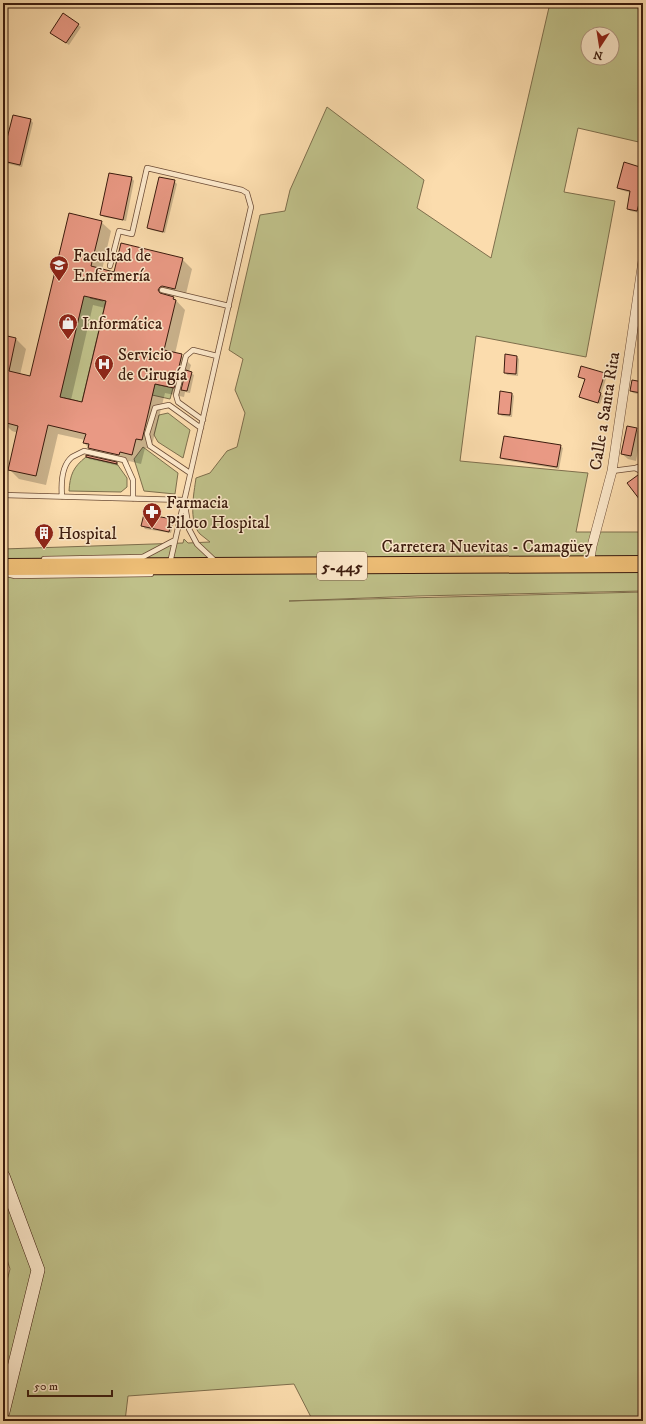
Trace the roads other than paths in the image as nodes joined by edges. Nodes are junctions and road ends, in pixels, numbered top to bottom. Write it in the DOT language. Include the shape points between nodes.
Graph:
graph roads {
  1 [pos="643,261"];
  2 [pos="110,266"];
  3 [pos="162,290"];
  4 [pos="229,306"];
  5 [pos="217,356"];
  6 [pos="203,420"];
  7 [pos="201,428"];
  8 [pos="643,465"];
  9 [pos="635,468"];
  10 [pos="612,471"];
  11 [pos="643,472"];
  12 [pos="190,473"];
  13 [pos="3,495"];
  14 [pos="62,497"];
  15 [pos="133,499"];
  16 [pos="184,500"];
  17 [pos="175,540"];
  18 [pos="142,557"];
  19 [pos="41,559"];
  20 [pos="3,563"];
  21 [pos="7,564"];
  22 [pos="590,564"];
  23 [pos="643,564"];
  24 [pos="123,566"];
  25 [pos="169,566"];
  26 [pos="219,566"];
  27 [pos="258,566"];
  28 [pos="239,571"];
  29 [pos="3,573"];
  30 [pos="155,574"];
  31 [pos="3,1176"];
  32 [pos="3,1412"];
  1 -- 10 [label="street, Calle a Santa Rita"];
  2 -- 4 [label="lane" via="119,230 132,234 147,168 242,190 247,193 251,206"];
  3 -- 4 [label="lane"];
  4 -- 5 [label="lane"];
  5 -- 6 [label="lane"];
  5 -- 6 [label="lane" via="193,350 186,356 176,395 178,402"];
  6 -- 7 [label="lane"];
  7 -- 12 [label="lane"];
  7 -- 12 [label="lane" via="169,405 155,408 147,434 150,446"];
  8 -- 9 [label="lane"];
  9 -- 10 [label="lane"];
  9 -- 11 [label="lane"];
  10 -- 22 [label="street, Calle a Santa Rita" via="592,546"];
  12 -- 16 [label="lane"];
  13 -- 14 [label="lane"];
  14 -- 15 [label="lane"];
  14 -- 15 [label="lane" via="61,484 66,466 72,458 84,451 124,460 133,480"];
  15 -- 16 [label="lane"];
  16 -- 17 [label="lane"];
  16 -- 26 [label="lane" via="188,529 197,544"];
  17 -- 18 [label="lane"];
  17 -- 25 [label="lane"];
  18 -- 19 [label="lane"];
  18 -- 24 [label="lane"];
  20 -- 21 [label="lane"];
  21 -- 24 [label="highway, Carretera Nuevitas - Camagüey / 5-445"];
  22 -- 23 [label="highway, Carretera Nuevitas - Camagüey / 5-445"];
  22 -- 27 [label="highway, Carretera Nuevitas - Camagüey / 5-445"];
  24 -- 25 [label="highway, Carretera Nuevitas - Camagüey / 5-445"];
  25 -- 26 [label="highway, Carretera Nuevitas - Camagüey / 5-445"];
  26 -- 27 [label="highway, Carretera Nuevitas - Camagüey / 5-445"];
  27 -- 28 [label="lane, Carretera Nuevitas - Camagüey"];
  29 -- 30 [label="lane" via="15,576"];
  31 -- 32 [label="main road" via="38,1270"];
}
